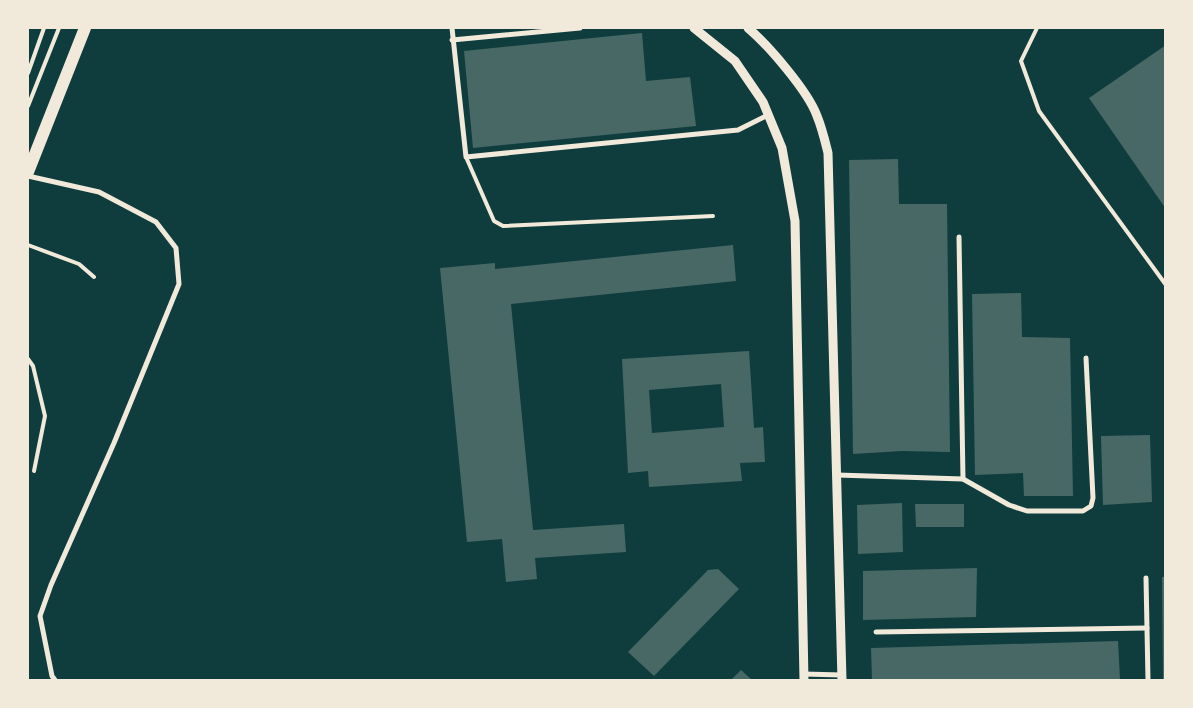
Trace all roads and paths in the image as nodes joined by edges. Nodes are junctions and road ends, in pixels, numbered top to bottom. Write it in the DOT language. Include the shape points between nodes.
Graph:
graph roads {
  1 [pos="44,28"];
  2 [pos="59,28"];
  3 [pos="85,28"];
  4 [pos="452,28"];
  5 [pos="580,28"];
  6 [pos="694,28"];
  7 [pos="748,28"];
  8 [pos="1037,28"];
  9 [pos="452,40"];
  10 [pos="28,73"];
  11 [pos="28,106"];
  12 [pos="768,115"];
  13 [pos="466,157"];
  14 [pos="28,174"];
  15 [pos="713,216"];
  16 [pos="959,237"];
  17 [pos="28,245"];
  18 [pos="94,277"];
  19 [pos="1166,285"];
  20 [pos="1086,358"];
  21 [pos="28,359"];
  22 [pos="34,471"];
  23 [pos="837,475"];
  24 [pos="963,479"];
  25 [pos="1146,578"];
  26 [pos="1147,628"];
  27 [pos="876,632"];
  28 [pos="804,677"];
  29 [pos="842,678"];
  30 [pos="55,680"];
  31 [pos="1148,680"];
  1 -- 10 [label="lane"];
  2 -- 11 [label="lane"];
  3 -- 14 [label="main road"];
  4 -- 9 [label="street"];
  5 -- 9 [label="street"];
  6 -- 12 [label="street" via="735,60"];
  7 -- 23 [label="street" via="797,82 817,114 828,153"];
  8 -- 19 [label="lane" via="1021,60 1039,111"];
  9 -- 13 [label="street"];
  12 -- 13 [label="street" via="738,130"];
  12 -- 28 [label="street" via="782,148 795,221"];
  13 -- 15 [label="lane" via="494,221 503,226"];
  14 -- 30 [label="street" via="99,192 156,222 176,248 179,284 40,616"];
  16 -- 24 [label="street"];
  17 -- 18 [label="lane" via="79,264"];
  20 -- 24 [label="street" via="1091,506 1083,511 1027,511 1009,505"];
  21 -- 22 [label="lane" via="34,366 46,416"];
  23 -- 24 [label="street"];
  23 -- 29 [label="street"];
  25 -- 26 [label="street"];
  26 -- 27 [label="street"];
  26 -- 31 [label="street"];
  28 -- 29 [label="street"];
}
